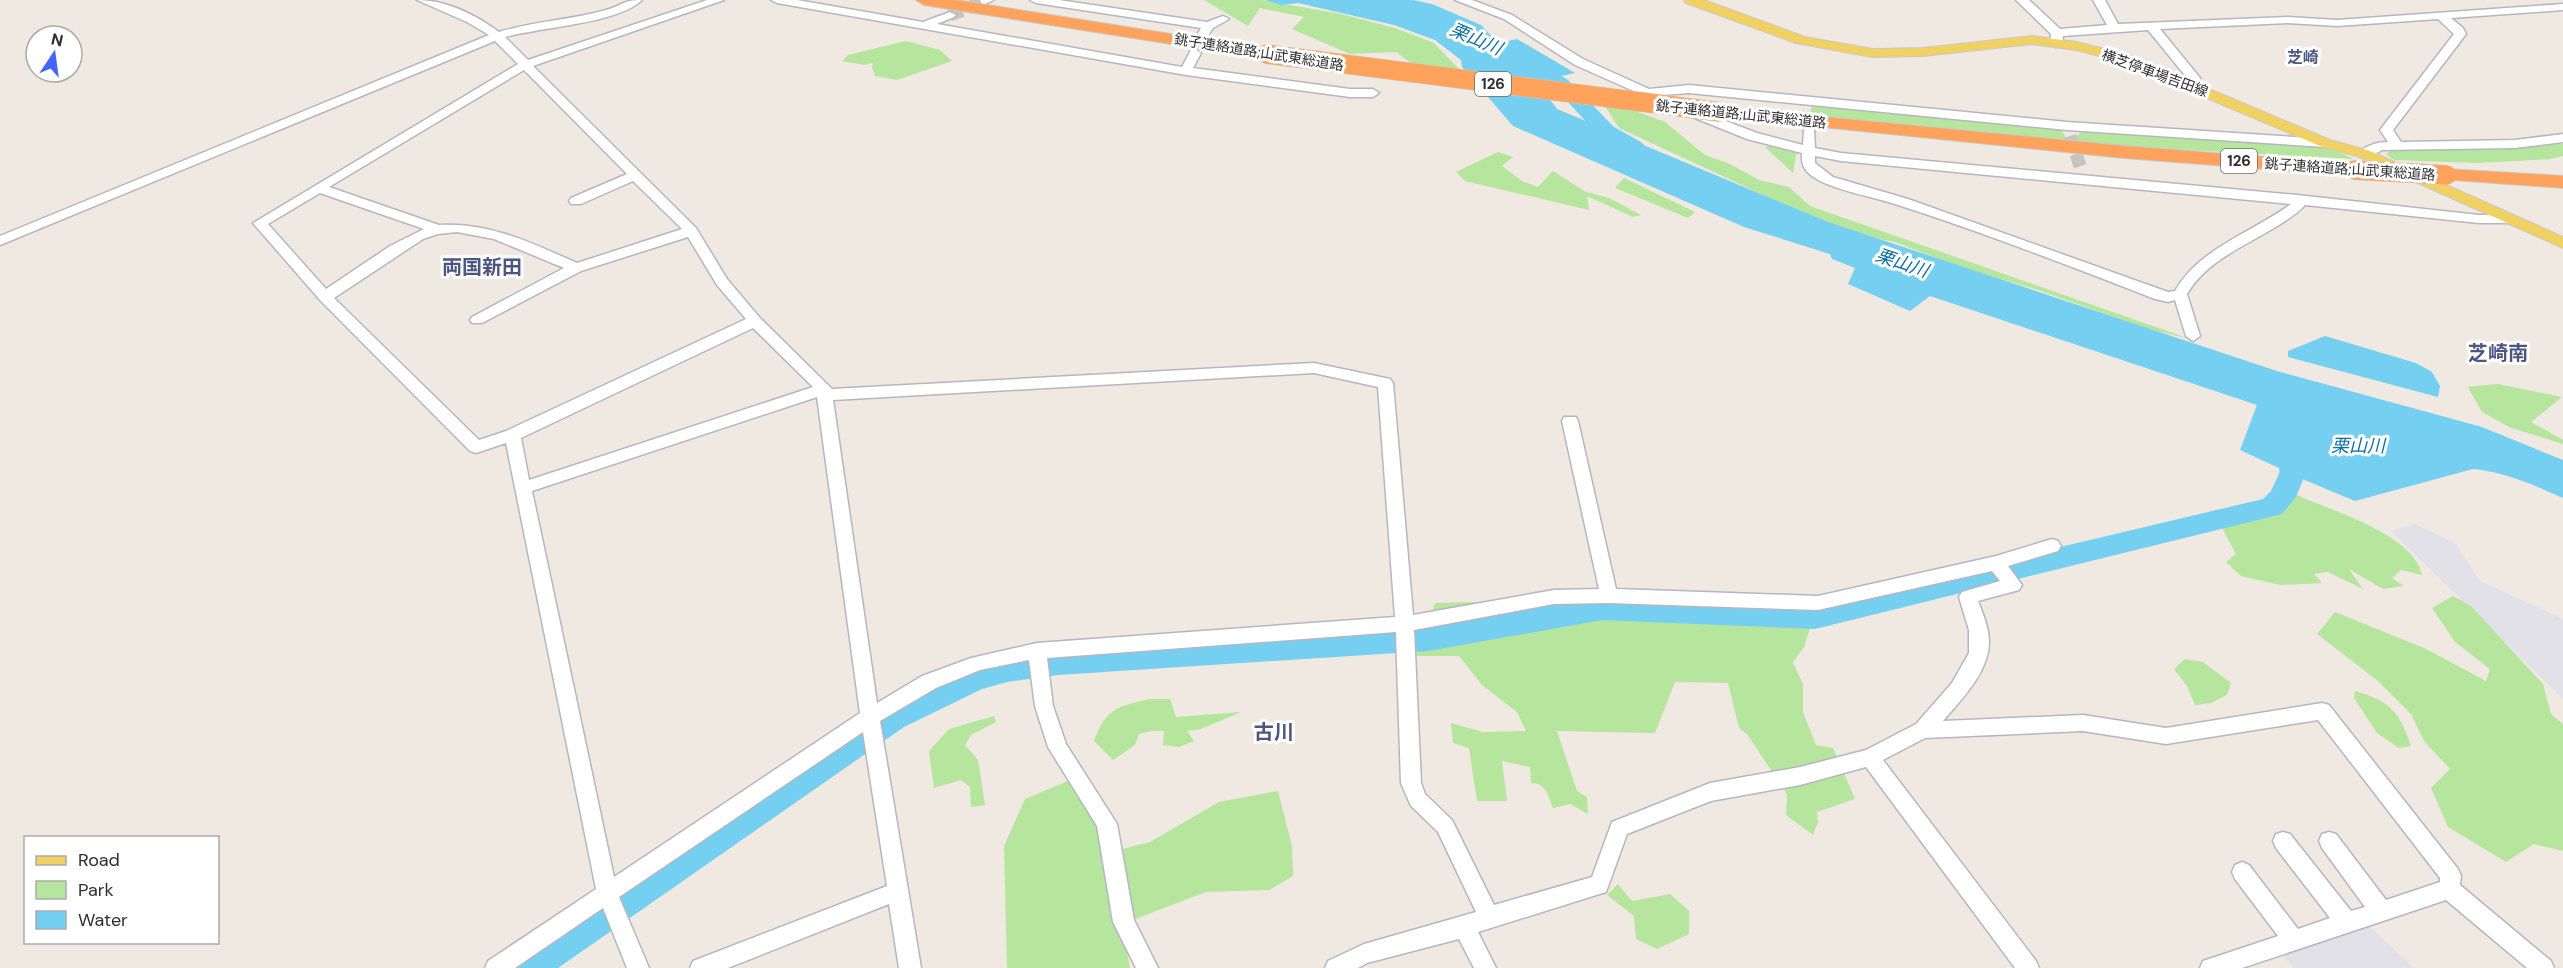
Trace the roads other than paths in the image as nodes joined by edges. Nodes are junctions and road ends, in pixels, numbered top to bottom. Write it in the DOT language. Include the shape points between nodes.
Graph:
graph roads {
  1 [pos="423,0"];
  2 [pos="636,0"];
  3 [pos="718,0"];
  4 [pos="777,0"];
  5 [pos="924,0"];
  6 [pos="1036,0"];
  7 [pos="1461,0"];
  8 [pos="1691,0"];
  9 [pos="2022,0"];
  10 [pos="2099,0"];
  11 [pos="2447,0"];
  12 [pos="2563,7"];
  13 [pos="2462,14"];
  14 [pos="950,15"];
  15 [pos="2441,16"];
  16 [pos="1223,19"];
  17 [pos="923,26"];
  18 [pos="2114,27"];
  19 [pos="2152,27"];
  20 [pos="497,36"];
  21 [pos="2056,38"];
  22 [pos="1195,53"];
  23 [pos="524,65"];
  24 [pos="1186,71"];
  25 [pos="2196,87"];
  26 [pos="1373,93"];
  27 [pos="1646,94"];
  28 [pos="1809,133"];
  29 [pos="2563,138"];
  30 [pos="2325,143"];
  31 [pos="2396,144"];
  32 [pos="1809,151"];
  33 [pos="2360,162"];
  34 [pos="635,175"];
  35 [pos="2563,182"];
  36 [pos="318,188"];
  37 [pos="2297,199"];
  38 [pos="576,201"];
  39 [pos="2508,219"];
  40 [pos="439,230"];
  41 [pos="691,231"];
  42 [pos="0,241"];
  43 [pos="2563,243"];
  44 [pos="576,268"];
  45 [pos="2180,294"];
  46 [pos="325,297"];
  47 [pos="477,320"];
  48 [pos="755,321"];
  49 [pos="2193,336"];
  50 [pos="825,392"];
  51 [pos="1570,422"];
  52 [pos="512,435"];
  53 [pos="523,488"];
  54 [pos="2052,546"];
  55 [pos="1996,563"];
  56 [pos="1609,596"];
  57 [pos="1405,624"];
  58 [pos="1037,651"];
  59 [pos="872,727"];
  60 [pos="1923,730"];
  61 [pos="1870,757"];
  62 [pos="2283,841"];
  63 [pos="2329,841"];
  64 [pos="2242,872"];
  65 [pos="2449,889"];
  66 [pos="898,891"];
  67 [pos="607,893"];
  68 [pos="2381,911"];
  69 [pos="1489,917"];
  70 [pos="2347,923"];
  71 [pos="1464,927"];
  72 [pos="2294,940"];
  73 [pos="496,968"];
  74 [pos="638,968"];
  75 [pos="701,968"];
  76 [pos="910,968"];
  77 [pos="1147,968"];
  78 [pos="1336,968"];
  79 [pos="1485,968"];
  80 [pos="2028,968"];
  81 [pos="2211,968"];
  82 [pos="2542,968"];
  1 -- 20 [label="street" via="470,17"];
  2 -- 20 [label="street" via="610,13"];
  3 -- 23 [label="street"];
  4 -- 17 [label="street"];
  5 -- 33 [label="highway, 銚子連絡道路;山武東総道路 / 126, bridge" via="1266,54 1720,112 2124,152"];
  6 -- 16 [label="street" via="1205,32"];
  7 -- 27 [label="street" via="1508,17 1579,62"];
  8 -- 21 [label="main road, 横芝停車場吉田線" via="1801,40 1863,52 1923,52"];
  9 -- 21 [label="street"];
  10 -- 18 [label="street"];
  11 -- 13 [label="street"];
  12 -- 13 [label="street"];
  13 -- 15 [label="street"];
  14 -- 17 [label="street"];
  15 -- 19 [label="street" via="2337,23 2288,20"];
  15 -- 31 [label="street" via="2460,34 2386,130"];
  17 -- 24 [label="street"];
  18 -- 19 [label="street"];
  18 -- 21 [label="street"];
  19 -- 25 [label="street"];
  20 -- 23 [label="street"];
  20 -- 42 [label="street"];
  21 -- 25 [label="main road, 横芝停車場吉田線" via="2124,58"];
  22 -- 24 [label="street"];
  23 -- 34 [label="street"];
  23 -- 36 [label="street"];
  24 -- 26 [label="street"];
  25 -- 30 [label="main road, 横芝停車場吉田線"];
  27 -- 30 [label="street" via="1689,89 1807,106 2068,131"];
  27 -- 32 [label="street" via="1752,136"];
  28 -- 32 [label="street"];
  29 -- 31 [label="street" via="2515,144"];
  30 -- 33 [label="main road, 横芝停車場吉田線"];
  31 -- 33 [label="street" via="2379,146"];
  32 -- 37 [label="street" via="1841,157 2084,175"];
  32 -- 45 [label="street" via="1808,164 1828,180 1903,202 2160,296"];
  33 -- 35 [label="highway, 銚子連絡道路;山武東総道路 / 126, bridge" via="2447,175"];
  33 -- 39 [label="main road, 横芝停車場吉田線"];
  34 -- 38 [label="street"];
  34 -- 41 [label="street"];
  36 -- 40 [label="street"];
  36 -- 46 [label="street" via="260,223"];
  37 -- 39 [label="street"];
  37 -- 45 [label="street" via="2298,205 2276,221 2203,264"];
  39 -- 43 [label="main road, 横芝停車場吉田線"];
  40 -- 44 [label="street" via="495,234"];
  40 -- 46 [label="street" via="418,236"];
  41 -- 44 [label="street"];
  41 -- 48 [label="street" via="722,282"];
  44 -- 47 [label="street"];
  45 -- 49 [label="street"];
  46 -- 52 [label="street" via="471,445 479,448"];
  48 -- 50 [label="street"];
  48 -- 52 [label="street"];
  50 -- 53 [label="street"];
  50 -- 57 [label="street" via="1314,368 1386,383"];
  50 -- 59 [label="street"];
  51 -- 56 [label="street"];
  52 -- 53 [label="street"];
  53 -- 67 [label="street"];
  54 -- 55 [label="street"];
  55 -- 56 [label="street" via="1818,603"];
  55 -- 60 [label="street" via="2013,585 1968,597 1978,625 1976,664"];
  56 -- 57 [label="street" via="1554,597"];
  57 -- 58 [label="street"];
  57 -- 69 [label="street" via="1411,783 1418,800 1445,826"];
  58 -- 59 [label="street" via="978,663 929,682"];
  58 -- 77 [label="street" via="1044,705 1058,747 1107,824 1124,922"];
  59 -- 66 [label="street"];
  59 -- 67 [label="street"];
  60 -- 61 [label="street"];
  60 -- 65 [label="street" via="2083,723 2166,736 2322,711 2451,876"];
  61 -- 69 [label="street" via="1800,776 1710,792 1619,828 1599,885"];
  61 -- 80 [label="street"];
  62 -- 70 [label="street"];
  63 -- 68 [label="street"];
  64 -- 72 [label="street"];
  65 -- 68 [label="street"];
  65 -- 82 [label="street"];
  66 -- 75 [label="street"];
  66 -- 76 [label="street"];
  67 -- 73 [label="street"];
  67 -- 74 [label="street"];
  68 -- 70 [label="street"];
  69 -- 71 [label="street"];
  70 -- 72 [label="street"];
  71 -- 78 [label="street" via="1364,954"];
  71 -- 79 [label="street"];
  72 -- 81 [label="street"];
}
